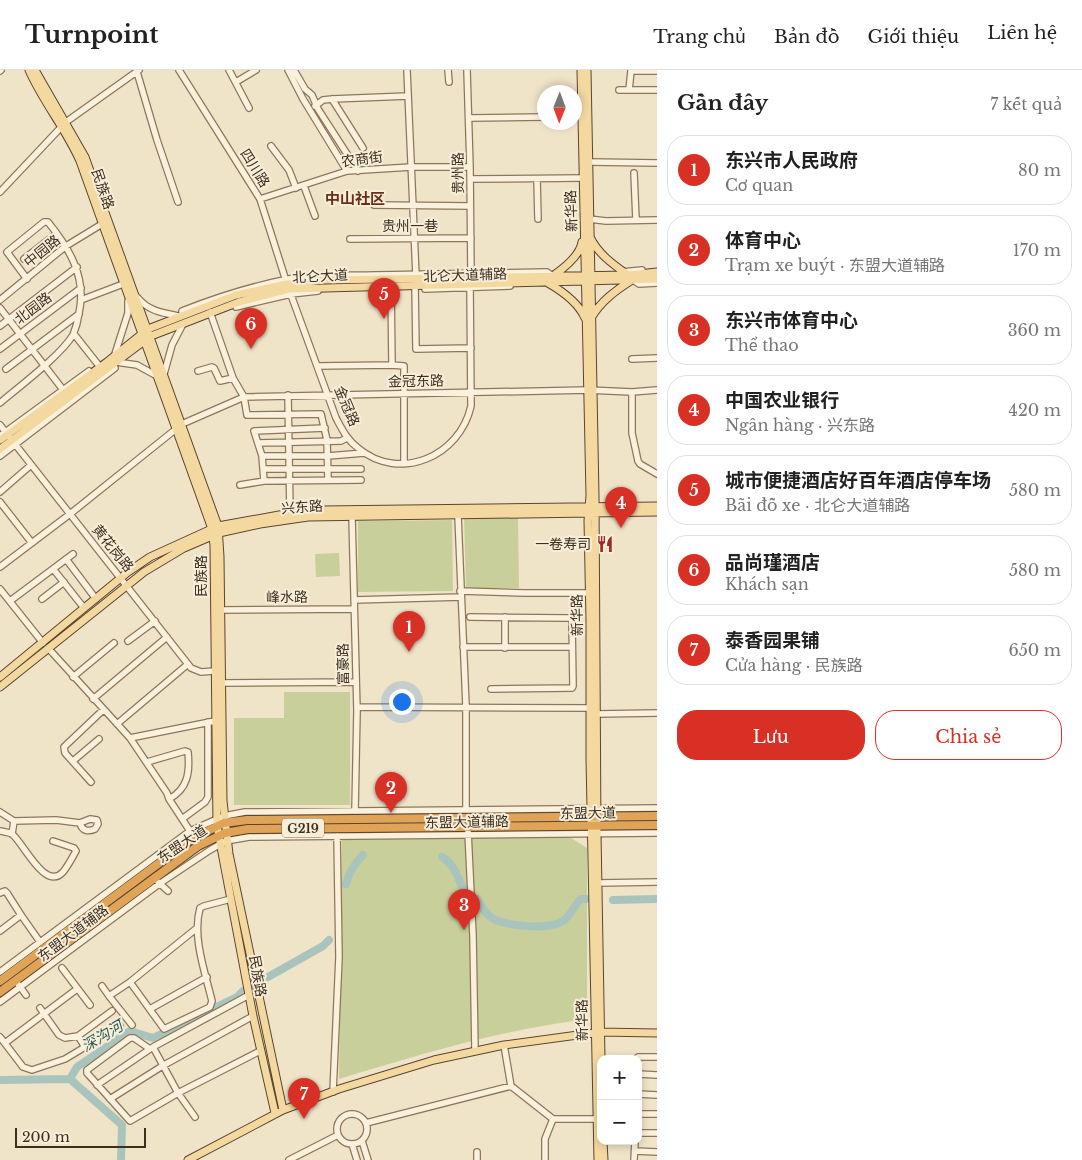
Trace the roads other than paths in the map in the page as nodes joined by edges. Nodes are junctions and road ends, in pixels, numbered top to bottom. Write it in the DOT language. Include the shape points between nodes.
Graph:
graph roads {
  1 [pos="29,70"];
  2 [pos="35,70"];
  3 [pos="179,70"];
  4 [pos="229,70"];
  5 [pos="256,70"];
  6 [pos="288,70"];
  7 [pos="294,70"];
  8 [pos="407,70"];
  9 [pos="448,70"];
  10 [pos="467,70"];
  11 [pos="580,70"];
  12 [pos="587,70"];
  13 [pos="138,71"];
  14 [pos="657,71"];
  15 [pos="236,82"];
  16 [pos="449,82"];
  17 [pos="579,85"];
  18 [pos="619,90"];
  19 [pos="629,90"];
  20 [pos="657,90"];
  21 [pos="408,96"];
  22 [pos="332,99"];
  23 [pos="316,106"];
  24 [pos="249,108"];
  25 [pos="309,110"];
  26 [pos="537,117"];
  27 [pos="469,118"];
  28 [pos="64,125"];
  29 [pos="579,130"];
  30 [pos="271,146"];
  31 [pos="363,148"];
  32 [pos="590,162"];
  33 [pos="657,164"];
  34 [pos="411,167"];
  35 [pos="470,167"];
  36 [pos="358,170"];
  37 [pos="347,172"];
  38 [pos="634,173"];
  39 [pos="582,178"];
  40 [pos="470,179"];
  41 [pos="537,179"];
  42 [pos="304,186"];
  43 [pos="1,188"];
  44 [pos="296,188"];
  45 [pos="260,199"];
  46 [pos="178,202"];
  47 [pos="374,205"];
  48 [pos="412,205"];
  49 [pos="470,206"];
  50 [pos="316,216"];
  51 [pos="538,219"];
  52 [pos="589,219"];
  53 [pos="636,220"];
  54 [pos="657,220"];
  55 [pos="102,224"];
  56 [pos="56,234"];
  57 [pos="587,235"];
  58 [pos="471,238"];
  59 [pos="414,239"];
  60 [pos="350,240"];
  61 [pos="66,246"];
  62 [pos="24,259"];
  63 [pos="76,267"];
  64 [pos="657,271"];
  65 [pos="628,275"];
  66 [pos="553,276"];
  67 [pos="587,278"];
  68 [pos="26,279"];
  69 [pos="657,279"];
  70 [pos="471,281"];
  71 [pos="415,282"];
  72 [pos="545,282"];
  73 [pos="570,282"];
  74 [pos="124,284"];
  75 [pos="657,284"];
  76 [pos="288,286"];
  77 [pos="553,286"];
  78 [pos="80,288"];
  79 [pos="391,288"];
  80 [pos="132,295"];
  81 [pos="0,300"];
  82 [pos="81,300"];
  83 [pos="0,308"];
  84 [pos="79,314"];
  85 [pos="210,314"];
  86 [pos="180,316"];
  87 [pos="9,319"];
  88 [pos="588,319"];
  89 [pos="184,323"];
  90 [pos="0,326"];
  91 [pos="20,334"];
  92 [pos="74,334"];
  93 [pos="146,335"];
  94 [pos="471,348"];
  95 [pos="0,349"];
  96 [pos="32,350"];
  97 [pos="657,358"];
  98 [pos="114,359"];
  99 [pos="632,359"];
  100 [pos="44,365"];
  101 [pos="392,365"];
  102 [pos="99,366"];
  103 [pos="318,366"];
  104 [pos="6,369"];
  105 [pos="198,371"];
  106 [pos="160,375"];
  107 [pos="233,378"];
  108 [pos="590,390"];
  109 [pos="657,390"];
  110 [pos="64,391"];
  111 [pos="472,392"];
  112 [pos="632,392"];
  113 [pos="404,393"];
  114 [pos="288,395"];
  115 [pos="328,395"];
  116 [pos="244,397"];
  117 [pos="0,403"];
  118 [pos="288,415"];
  119 [pos="0,424"];
  120 [pos="179,427"];
  121 [pos="325,428"];
  122 [pos="288,430"];
  123 [pos="8,437"];
  124 [pos="347,438"];
  125 [pos="0,440"];
  126 [pos="327,440"];
  127 [pos="289,442"];
  128 [pos="258,443"];
  129 [pos="0,449"];
  130 [pos="364,453"];
  131 [pos="0,456"];
  132 [pos="262,456"];
  133 [pos="289,456"];
  134 [pos="328,456"];
  135 [pos="404,464"];
  136 [pos="31,465"];
  137 [pos="264,469"];
  138 [pos="328,469"];
  139 [pos="362,469"];
  140 [pos="654,469"];
  141 [pos="289,470"];
  142 [pos="657,474"];
  143 [pos="328,480"];
  144 [pos="361,480"];
  145 [pos="264,481"];
  146 [pos="289,482"];
  147 [pos="240,485"];
  148 [pos="0,492"];
  149 [pos="0,502"];
  150 [pos="657,506"];
  151 [pos="592,510"];
  152 [pos="290,512"];
  153 [pos="657,512"];
  154 [pos="70,514"];
  155 [pos="352,516"];
  156 [pos="458,516"];
  157 [pos="215,531"];
  158 [pos="32,543"];
  159 [pos="73,554"];
  160 [pos="66,559"];
  161 [pos="0,567"];
  162 [pos="54,570"];
  163 [pos="124,581"];
  164 [pos="64,582"];
  165 [pos="0,589"];
  166 [pos="590,592"];
  167 [pos="460,594"];
  168 [pos="42,599"];
  169 [pos="96,599"];
  170 [pos="354,600"];
  171 [pos="10,601"];
  172 [pos="84,608"];
  173 [pos="354,609"];
  174 [pos="220,610"];
  175 [pos="470,617"];
  176 [pos="505,617"];
  177 [pos="155,622"];
  178 [pos="167,637"];
  179 [pos="128,641"];
  180 [pos="114,642"];
  181 [pos="45,645"];
  182 [pos="463,647"];
  183 [pos="572,647"];
  184 [pos="505,648"];
  185 [pos="188,664"];
  186 [pos="215,671"];
  187 [pos="0,677"];
  188 [pos="73,677"];
  189 [pos="356,682"];
  190 [pos="221,683"];
  191 [pos="0,686"];
  192 [pos="492,689"];
  193 [pos="93,699"];
  194 [pos="357,707"];
  195 [pos="466,708"];
  196 [pos="590,708"];
  197 [pos="103,710"];
  198 [pos="657,713"];
  199 [pos="597,714"];
  200 [pos="211,721"];
  201 [pos="117,724"];
  202 [pos="130,738"];
  203 [pos="99,739"];
  204 [pos="73,761"];
  205 [pos="146,762"];
  206 [pos="91,782"];
  207 [pos="169,799"];
  208 [pos="657,808"];
  209 [pos="466,810"];
  210 [pos="355,811"];
  211 [pos="0,812"];
  212 [pos="595,813"];
  213 [pos="657,816"];
  214 [pos="182,819"];
  215 [pos="14,821"];
  216 [pos="220,821"];
  217 [pos="80,823"];
  218 [pos="657,825"];
  219 [pos="595,829"];
  220 [pos="0,831"];
  221 [pos="190,831"];
  222 [pos="468,831"];
  223 [pos="286,833"];
  224 [pos="657,833"];
  225 [pos="12,834"];
  226 [pos="338,836"];
  227 [pos="222,838"];
  228 [pos="53,841"];
  229 [pos="157,881"];
  230 [pos="657,882"];
  231 [pos="598,883"];
  232 [pos="168,891"];
  233 [pos="0,894"];
  234 [pos="232,899"];
  235 [pos="20,915"];
  236 [pos="197,928"];
  237 [pos="0,931"];
  238 [pos="40,942"];
  239 [pos="62,968"];
  240 [pos="0,972"];
  241 [pos="206,977"];
  242 [pos="0,981"];
  243 [pos="130,982"];
  244 [pos="18,984"];
  245 [pos="102,986"];
  246 [pos="77,989"];
  247 [pos="0,992"];
  248 [pos="26,995"];
  249 [pos="249,995"];
  250 [pos="109,996"];
  251 [pos="0,1002"];
  252 [pos="90,1005"];
  253 [pos="40,1008"];
  254 [pos="150,1009"];
  255 [pos="112,1011"];
  256 [pos="45,1014"];
  257 [pos="253,1016"];
  258 [pos="132,1025"];
  259 [pos="120,1026"];
  260 [pos="598,1032"];
  261 [pos="657,1033"];
  262 [pos="78,1036"];
  263 [pos="0,1037"];
  264 [pos="5,1043"];
  265 [pos="504,1045"];
  266 [pos="84,1047"];
  267 [pos="152,1048"];
  268 [pos="475,1050"];
  269 [pos="260,1051"];
  270 [pos="601,1055"];
  271 [pos="642,1057"];
  272 [pos="657,1057"];
  273 [pos="164,1065"];
  274 [pos="642,1074"];
  275 [pos="657,1075"];
  276 [pos="97,1086"];
  277 [pos="510,1086"];
  278 [pos="333,1092"];
  279 [pos="178,1093"];
  280 [pos="642,1094"];
  281 [pos="657,1094"];
  282 [pos="110,1099"];
  283 [pos="597,1100"];
  284 [pos="283,1110"];
  285 [pos="275,1114"];
  286 [pos="642,1114"];
  287 [pos="657,1114"];
  288 [pos="194,1117"];
  289 [pos="553,1119"];
  290 [pos="597,1119"];
  291 [pos="366,1123"];
  292 [pos="642,1133"];
  293 [pos="657,1133"];
  294 [pos="338,1135"];
  295 [pos="362,1141"];
  296 [pos="352,1144"];
  297 [pos="598,1145"];
  298 [pos="603,1145"];
  299 [pos="635,1145"];
  300 [pos="635,1151"];
  301 [pos="477,1152"];
  302 [pos="657,1152"];
  303 [pos="188,1160"];
  304 [pos="290,1160"];
  305 [pos="358,1160"];
  306 [pos="368,1160"];
  307 [pos="476,1160"];
  308 [pos="545,1160"];
  309 [pos="598,1160"];
  310 [pos="604,1160"];
  311 [pos="634,1160"];
  1 -- 28 [label="main road, 民族路" via="53,114"];
  2 -- 28 [label="main road, 民族路"];
  3 -- 45 [label="street, 四川路"];
  4 -- 15 [label="street"];
  5 -- 15 [label="street"];
  6 -- 25 [label="street"];
  7 -- 23 [label="street"];
  8 -- 21 [label="street"];
  9 -- 16 [label="street"];
  10 -- 27 [label="street, 贵州路"];
  11 -- 17 [label="main road, 新华路"];
  12 -- 32 [label="main road, 新华路"];
  13 -- 28 [label="street"];
  13 -- 46 [label="street" via="156,140"];
  14 -- 19 [label="street" via="631,71"];
  15 -- 24 [label="street"];
  18 -- 19 [label="street"];
  19 -- 20 [label="street"];
  21 -- 22 [label="street"];
  21 -- 34 [label="street"];
  22 -- 23 [label="street" via="323,100"];
  22 -- 31 [label="street"];
  23 -- 25 [label="street"];
  23 -- 36 [label="street"];
  25 -- 37 [label="street"];
  26 -- 27 [label="street"];
  27 -- 35 [label="street, 贵州路"];
  28 -- 43 [label="street"];
  28 -- 55 [label="main road, 民族路"];
  28 -- 80 [label="main road, 民族路" via="85,157"];
  29 -- 39 [label="main road, 新华路"];
  30 -- 44 [label="street" via="289,170"];
  32 -- 33 [label="street"];
  32 -- 52 [label="main road, 新华路"];
  34 -- 35 [label="street, 农商街"];
  34 -- 36 [label="street, 农商街"];
  34 -- 48 [label="street"];
  35 -- 40 [label="street, 贵州路"];
  36 -- 37 [label="street, 农商街"];
  37 -- 42 [label="street, 农商街"];
  38 -- 53 [label="street"];
  39 -- 41 [label="street"];
  39 -- 57 [label="main road, 新华路"];
  40 -- 41 [label="street"];
  40 -- 49 [label="street, 贵州路"];
  41 -- 51 [label="street"];
  42 -- 44 [label="street, 农商街"];
  42 -- 50 [label="street"];
  44 -- 45 [label="street, 农商街"];
  45 -- 76 [label="street, 四川路"];
  47 -- 48 [label="street"];
  48 -- 49 [label="street"];
  48 -- 59 [label="street"];
  49 -- 58 [label="street, 贵州路"];
  52 -- 53 [label="street"];
  52 -- 57 [label="main road, 新华路"];
  53 -- 54 [label="street"];
  55 -- 61 [label="street, 中园路"];
  55 -- 74 [label="main road, 民族路"];
  56 -- 61 [label="street"];
  56 -- 62 [label="street"];
  56 -- 68 [label="street" via="48,222 44,222 8,251 7,255"];
  57 -- 65 [label="main road" via="601,253"];
  57 -- 66 [label="main road" via="581,248"];
  57 -- 67 [label="main road, 新华路"];
  58 -- 59 [label="street, 贵州一巷"];
  58 -- 70 [label="street, 贵州路"];
  59 -- 60 [label="street, 贵州一巷"];
  59 -- 71 [label="street"];
  61 -- 63 [label="street"];
  61 -- 68 [label="street, 中园路"];
  63 -- 78 [label="street"];
  63 -- 87 [label="street"];
  64 -- 65 [label="main road, 北仑大道"];
  65 -- 67 [label="main road, 北仑大道"];
  65 -- 67 [label="main road, 北仑大道"];
  65 -- 69 [label="main road, 北仑大道"];
  65 -- 75 [label="street" via="639,284"];
  65 -- 88 [label="main road"];
  66 -- 67 [label="main road, 北仑大道"];
  66 -- 70 [label="main road, 北仑大道"];
  67 -- 73 [label="main road, 北仑大道"];
  67 -- 88 [label="main road, 新华路"];
  68 -- 81 [label="street, 中园路"];
  70 -- 71 [label="main road, 北仑大道"];
  70 -- 71 [label="street, 北仑大道辅路"];
  70 -- 72 [label="main road, 北仑大道"];
  70 -- 77 [label="street, 北仑大道辅路"];
  70 -- 94 [label="street, 金冠路"];
  71 -- 76 [label="main road, 北仑大道" via="323,280"];
  71 -- 79 [label="main road, 北仑大道"];
  71 -- 94 [label="street" via="416,350"];
  72 -- 73 [label="main road, 北仑大道"];
  72 -- 77 [label="main road"];
  73 -- 77 [label="street, 北仑大道辅路"];
  74 -- 80 [label="main road, 民族路"];
  74 -- 82 [label="street"];
  76 -- 79 [label="main road, 北仑大道"];
  76 -- 85 [label="main road, 北仑大道"];
  76 -- 86 [label="main road, 北仑大道" via="236,295"];
  76 -- 103 [label="street, 金冠路"];
  77 -- 88 [label="main road" via="562,290"];
  78 -- 82 [label="street"];
  78 -- 91 [label="street, 北园路"];
  79 -- 101 [label="street"];
  80 -- 86 [label="street" via="149,309"];
  80 -- 93 [label="main road, 民族路"];
  80 -- 98 [label="street"];
  82 -- 84 [label="street"];
  83 -- 87 [label="street"];
  84 -- 92 [label="street"];
  84 -- 96 [label="street"];
  85 -- 89 [label="main road, 北仑大道"];
  85 -- 107 [label="street"];
  86 -- 93 [label="main road, 北仑大道"];
  87 -- 90 [label="street"];
  87 -- 91 [label="street"];
  88 -- 108 [label="main road, 新华路"];
  89 -- 93 [label="main road, 北仑大道"];
  89 -- 106 [label="street"];
  91 -- 95 [label="street, 北园路"];
  91 -- 96 [label="street"];
  92 -- 100 [label="street"];
  92 -- 102 [label="street"];
  93 -- 98 [label="main road, 北仑大道"];
  93 -- 106 [label="main road, 民族路"];
  94 -- 111 [label="street, 金冠路"];
  96 -- 100 [label="street"];
  96 -- 104 [label="street"];
  97 -- 99 [label="street"];
  98 -- 102 [label="main road, 北仑大道"];
  98 -- 106 [label="street"];
  98 -- 123 [label="main road, 北仑大道"];
  100 -- 110 [label="street"];
  100 -- 117 [label="street"];
  101 -- 103 [label="street"];
  101 -- 113 [label="street" via="404,366"];
  102 -- 110 [label="main road, 北仑大道"];
  103 -- 115 [label="street, 金冠路"];
  105 -- 107 [label="street" via="212,367 220,381"];
  106 -- 120 [label="main road, 民族路"];
  107 -- 116 [label="street"];
  108 -- 111 [label="street, 金冠东路"];
  108 -- 112 [label="street, 金冠东路"];
  108 -- 151 [label="main road, 新华路"];
  109 -- 112 [label="street, 金冠东路"];
  110 -- 123 [label="main road, 北仑大道"];
  111 -- 113 [label="street, 金冠东路"];
  111 -- 135 [label="street, 金冠路" via="469,415 457,437 437,454"];
  112 -- 140 [label="street" via="632,434 638,461"];
  113 -- 115 [label="street, 金冠东路"];
  113 -- 135 [label="street"];
  114 -- 115 [label="street, 金冠东路"];
  114 -- 116 [label="street, 金冠东路"];
  114 -- 118 [label="street"];
  115 -- 124 [label="street, 金冠路"];
  116 -- 118 [label="street" via="247,415"];
  116 -- 120 [label="street, 金冠东路"];
  118 -- 121 [label="street" via="321,414"];
  118 -- 122 [label="street"];
  119 -- 123 [label="street, 黄花岗路"];
  120 -- 154 [label="street, 金冠东路"];
  120 -- 157 [label="main road, 民族路"];
  121 -- 122 [label="street"];
  121 -- 126 [label="street"];
  122 -- 127 [label="street"];
  122 -- 128 [label="street" via="256,430"];
  123 -- 125 [label="main road, 北仑大道"];
  123 -- 129 [label="main road, 北仑大道"];
  123 -- 131 [label="street"];
  123 -- 136 [label="street, 黄花岗路"];
  124 -- 126 [label="street"];
  124 -- 130 [label="street, 金冠路"];
  126 -- 127 [label="street"];
  126 -- 134 [label="street"];
  127 -- 128 [label="street"];
  127 -- 133 [label="street"];
  128 -- 132 [label="street"];
  130 -- 134 [label="street"];
  130 -- 135 [label="street, 金冠路" via="385,462"];
  132 -- 133 [label="street"];
  132 -- 137 [label="street"];
  133 -- 134 [label="street"];
  133 -- 141 [label="street"];
  134 -- 138 [label="street"];
  136 -- 148 [label="street"];
  136 -- 154 [label="street, 黄花岗路"];
  137 -- 141 [label="street"];
  137 -- 145 [label="street"];
  138 -- 139 [label="street"];
  138 -- 141 [label="street"];
  138 -- 143 [label="street"];
  140 -- 142 [label="street"];
  141 -- 146 [label="street"];
  143 -- 144 [label="street"];
  143 -- 146 [label="street"];
  145 -- 146 [label="street"];
  145 -- 147 [label="street"];
  146 -- 152 [label="street"];
  149 -- 158 [label="street"];
  150 -- 151 [label="main road, 兴东路"];
  151 -- 152 [label="main road, 兴东路"];
  151 -- 153 [label="main road, 兴东路"];
  151 -- 156 [label="main road, 兴东路"];
  151 -- 166 [label="main road, 新华路"];
  151 -- 199 [label="main road, 新华路"];
  152 -- 157 [label="main road, 兴东路"];
  154 -- 158 [label="street, 金冠东路"];
  154 -- 163 [label="street, 黄花岗路"];
  155 -- 156 [label="main road, 兴东路"];
  155 -- 157 [label="main road, 兴东路" via="291,519"];
  155 -- 170 [label="street, 富豪路"];
  156 -- 167 [label="street"];
  157 -- 163 [label="main road, 兴东路"];
  157 -- 174 [label="main road, 民族路"];
  157 -- 186 [label="main road, 民族路"];
  158 -- 161 [label="street, 金冠东路"];
  159 -- 160 [label="street"];
  160 -- 162 [label="street"];
  160 -- 169 [label="street"];
  162 -- 164 [label="street"];
  162 -- 171 [label="street"];
  163 -- 169 [label="main road, 兴东路"];
  163 -- 177 [label="street, 黄花岗路"];
  163 -- 181 [label="main road, 兴东路"];
  164 -- 168 [label="street"];
  164 -- 172 [label="street"];
  165 -- 171 [label="street"];
  166 -- 167 [label="street"];
  166 -- 196 [label="main road, 新华路"];
  167 -- 170 [label="street"];
  167 -- 182 [label="street"];
  169 -- 172 [label="main road, 兴东路"];
  170 -- 173 [label="street, 富豪路"];
  171 -- 181 [label="street"];
  172 -- 181 [label="main road, 兴东路"];
  173 -- 174 [label="street, 峰水路"];
  173 -- 189 [label="street, 富豪路"];
  174 -- 190 [label="main road, 民族路"];
  175 -- 176 [label="street"];
  176 -- 183 [label="street" via="570,618"];
  176 -- 184 [label="street"];
  177 -- 178 [label="street, 黄花岗路"];
  177 -- 179 [label="street"];
  178 -- 185 [label="street, 黄花岗路"];
  178 -- 193 [label="street"];
  180 -- 188 [label="street"];
  181 -- 187 [label="main road, 兴东路"];
  181 -- 188 [label="street"];
  181 -- 191 [label="main road, 兴东路"];
  182 -- 184 [label="street"];
  182 -- 195 [label="street"];
  183 -- 184 [label="street"];
  183 -- 192 [label="street" via="572,688"];
  185 -- 186 [label="street" via="196,671"];
  185 -- 201 [label="street"];
  186 -- 200 [label="main road, 民族路"];
  188 -- 193 [label="street"];
  189 -- 190 [label="street"];
  189 -- 194 [label="street, 富豪路"];
  190 -- 216 [label="main road, 民族路"];
  193 -- 197 [label="street"];
  194 -- 195 [label="street"];
  194 -- 210 [label="street, 富豪路"];
  195 -- 196 [label="street"];
  195 -- 209 [label="street"];
  196 -- 212 [label="main road, 新华路"];
  197 -- 201 [label="street"];
  197 -- 204 [label="street" via="65,744 65,753"];
  198 -- 199 [label="street"];
  199 -- 212 [label="main road, 新华路"];
  200 -- 202 [label="street"];
  200 -- 214 [label="street" via="208,797"];
  200 -- 216 [label="main road, 民族路"];
  201 -- 202 [label="street"];
  202 -- 205 [label="street"];
  203 -- 204 [label="street"];
  204 -- 206 [label="street"];
  205 -- 207 [label="street"];
  205 -- 207 [label="street" via="188,752 186,783"];
  207 -- 214 [label="street"];
  208 -- 212 [label="street, 东盟大道辅路"];
  209 -- 210 [label="street, 东盟大道辅路"];
  209 -- 212 [label="street, 东盟大道辅路"];
  210 -- 216 [label="street, 东盟大道辅路" via="245,812"];
  211 -- 215 [label="street"];
  212 -- 213 [label="highway, 东盟大道 / G219"];
  212 -- 216 [label="highway, 东盟大道 / G219"];
  212 -- 219 [label="main road, 新华路"];
  214 -- 221 [label="street"];
  215 -- 217 [label="street"];
  215 -- 225 [label="street"];
  216 -- 221 [label="street, 东盟大道辅路"];
  216 -- 227 [label="main road, 民族路"];
  216 -- 242 [label="highway, 东盟大道 / G219"];
  218 -- 219 [label="highway, 东盟大道 / G219"];
  219 -- 222 [label="highway, 东盟大道 / G219"];
  219 -- 224 [label="street"];
  219 -- 231 [label="main road, 新华路"];
  219 -- 260 [label="main road, 新华路"];
  220 -- 225 [label="street"];
  221 -- 238 [label="street, 东盟大道辅路"];
  222 -- 223 [label="highway, 东盟大道 / G219"];
  222 -- 226 [label="street, 东盟大道辅路"];
  222 -- 268 [label="street"];
  223 -- 226 [label="street, 东盟大道辅路"];
  223 -- 227 [label="highway, 东盟大道 / G219" via="248,829"];
  225 -- 228 [label="street" via="42,872 56,876 63,872 76,851"];
  226 -- 278 [label="street" via="339,950"];
  227 -- 229 [label="highway, 东盟大道 / G219" via="198,846"];
  227 -- 234 [label="main road, 民族路"];
  227 -- 284 [label="main road, 民族路"];
  229 -- 232 [label="street"];
  229 -- 244 [label="highway, 东盟大道 / G219"];
  230 -- 231 [label="street"];
  231 -- 260 [label="main road, 新华路"];
  233 -- 235 [label="street" via="7,893"];
  234 -- 236 [label="street" via="200,908"];
  234 -- 249 [label="main road, 民族路"];
  235 -- 237 [label="street"];
  235 -- 238 [label="street"];
  236 -- 241 [label="street"];
  236 -- 243 [label="street"];
  238 -- 240 [label="street, 东盟大道辅路"];
  239 -- 246 [label="street"];
  241 -- 254 [label="street"];
  241 -- 254 [label="street" via="212,1001 210,1007 166,1029"];
  243 -- 250 [label="street"];
  243 -- 254 [label="street"];
  244 -- 247 [label="highway, 东盟大道 / G219"];
  244 -- 248 [label="street"];
  244 -- 251 [label="street"];
  245 -- 250 [label="street"];
  246 -- 252 [label="street"];
  246 -- 256 [label="street"];
  249 -- 257 [label="main road, 民族路"];
  249 -- 267 [label="street"];
  250 -- 258 [label="street"];
  253 -- 256 [label="street"];
  255 -- 262 [label="street"];
  256 -- 262 [label="street" via="62,1038"];
  256 -- 264 [label="street"];
  257 -- 269 [label="main road, 民族路"];
  257 -- 273 [label="street"];
  259 -- 266 [label="street"];
  260 -- 261 [label="main road"];
  260 -- 265 [label="main road"];
  260 -- 270 [label="main road, 新华路"];
  260 -- 283 [label="main road, 新华路"];
  262 -- 266 [label="street"];
  263 -- 264 [label="street"];
  264 -- 266 [label="street" via="29,1070 59,1062"];
  265 -- 268 [label="main road"];
  265 -- 277 [label="street"];
  267 -- 273 [label="street"];
  267 -- 276 [label="street"];
  267 -- 276 [label="street" via="130,1038 87,1070"];
  268 -- 278 [label="main road"];
  269 -- 279 [label="street"];
  269 -- 285 [label="main road, 民族路"];
  271 -- 272 [label="street"];
  273 -- 279 [label="street"];
  273 -- 282 [label="street"];
  274 -- 275 [label="street"];
  276 -- 282 [label="street"];
  277 -- 289 [label="street"];
  277 -- 291 [label="street"];
  278 -- 284 [label="main road"];
  279 -- 282 [label="street" via="130,1121"];
  279 -- 288 [label="street"];
  280 -- 281 [label="street"];
  284 -- 285 [label="main road"];
  285 -- 303 [label="main road"];
  286 -- 287 [label="street"];
  289 -- 290 [label="street"];
  289 -- 308 [label="street" via="545,1139"];
  291 -- 294 [label="street" via="357,1115 346,1116 338,1124"];
  291 -- 295 [label="street" via="367,1134"];
  292 -- 293 [label="street"];
  294 -- 296 [label="street" via="343,1142"];
  294 -- 304 [label="street"];
  295 -- 296 [label="street"];
  295 -- 306 [label="street"];
  296 -- 305 [label="street"];
  297 -- 309 [label="main road, 新华路"];
  298 -- 310 [label="main road"];
  299 -- 300 [label="street"];
  300 -- 302 [label="street"];
  300 -- 311 [label="street"];
  301 -- 307 [label="street"];
}
